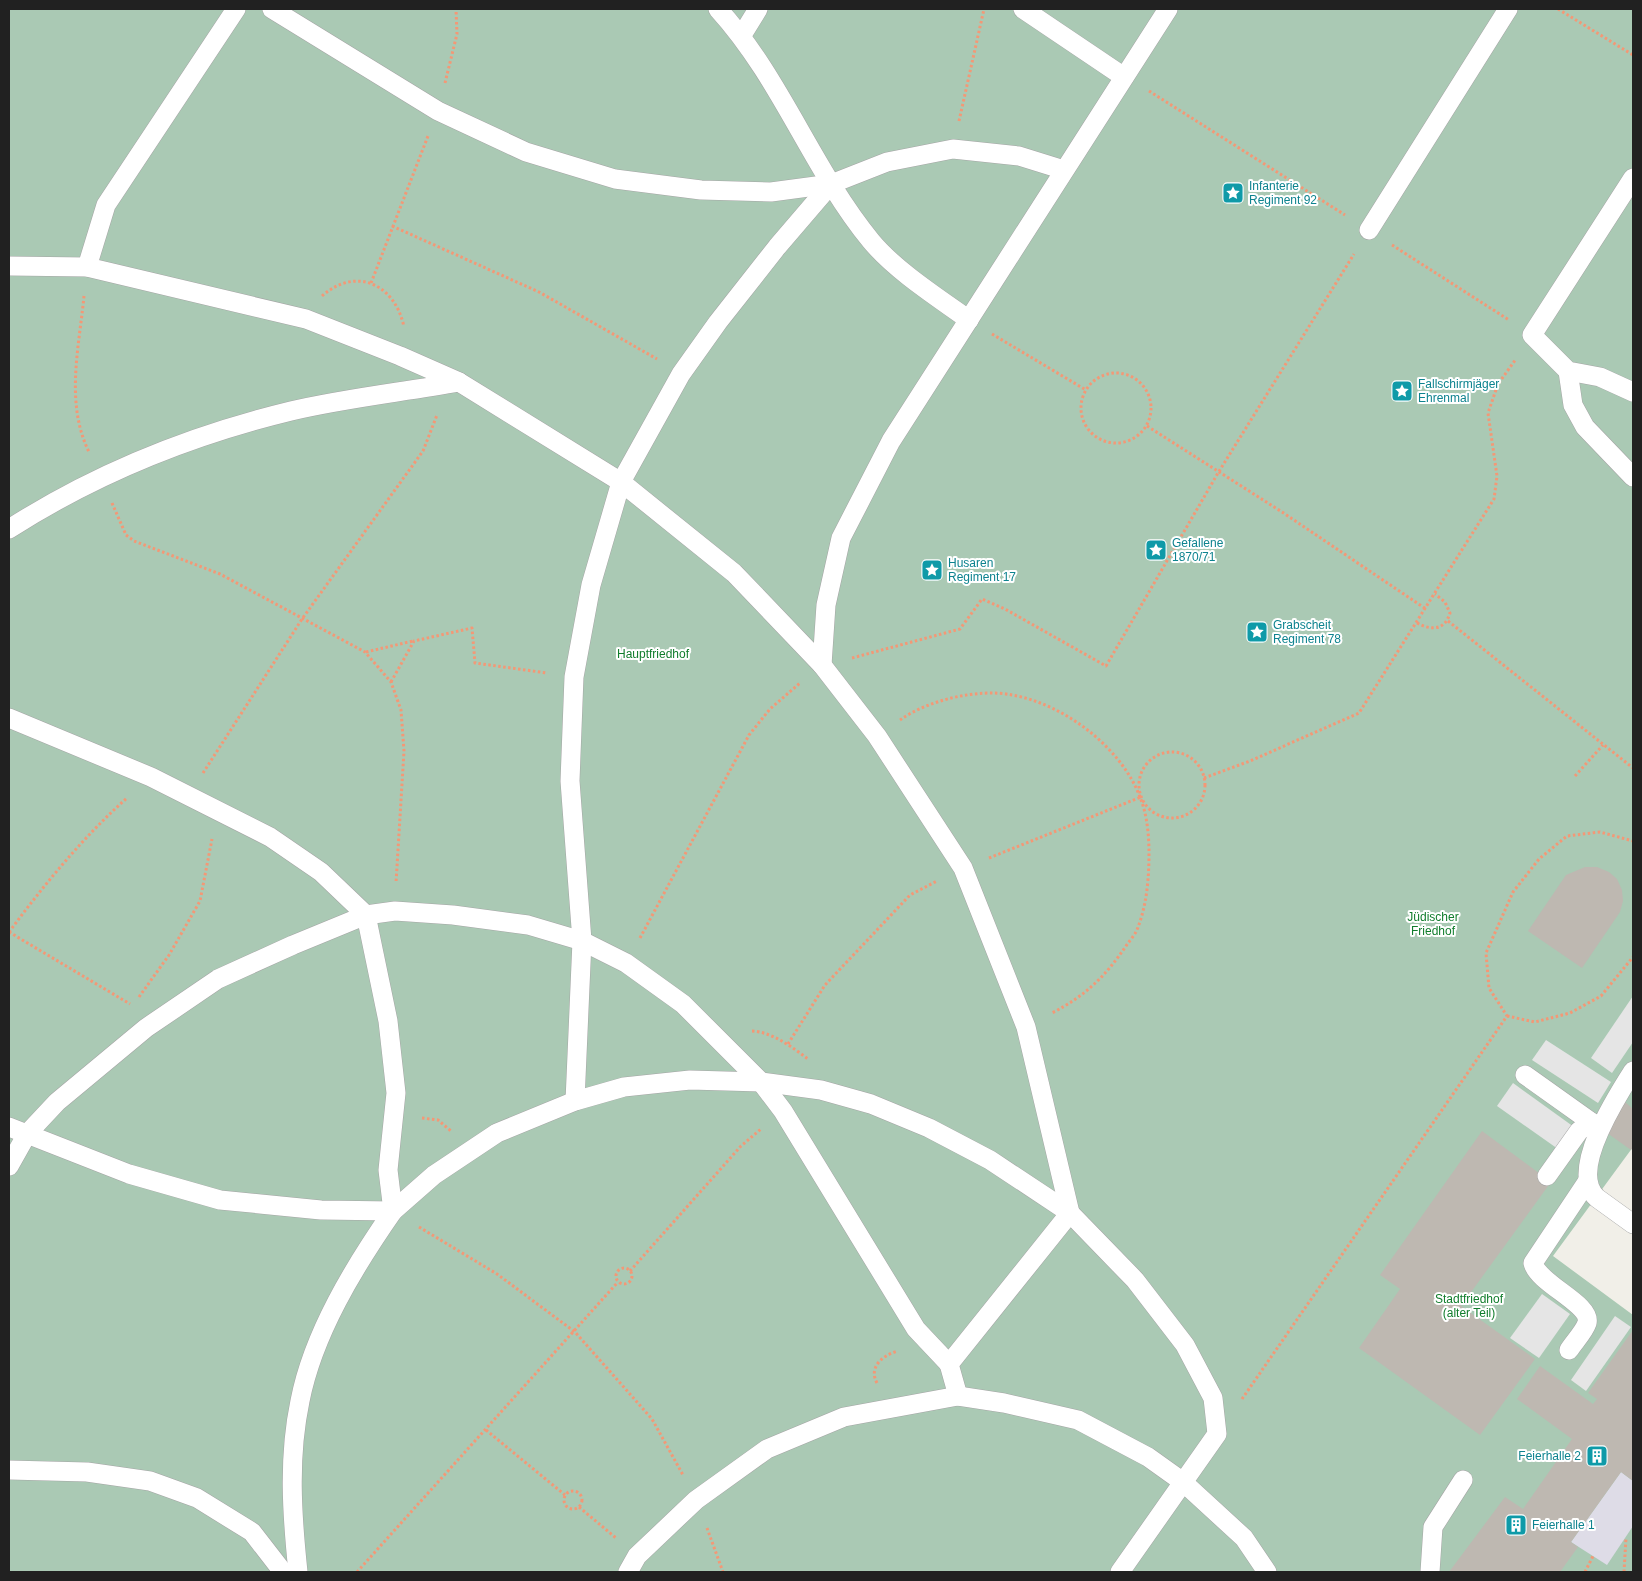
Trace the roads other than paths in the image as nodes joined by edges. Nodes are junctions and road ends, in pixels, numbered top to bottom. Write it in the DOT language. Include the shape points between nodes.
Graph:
graph roads {
  1 [pos="236,9"];
  2 [pos="272,9"];
  3 [pos="718,9"];
  4 [pos="758,9"];
  5 [pos="1023,9"];
  6 [pos="1168,9"];
  7 [pos="1508,9"];
  8 [pos="742,36"];
  9 [pos="1124,77"];
  10 [pos="1064,170"];
  11 [pos="1633,178"];
  12 [pos="831,184"];
  13 [pos="1369,230"];
  14 [pos="9,266"];
  15 [pos="87,267"];
  16 [pos="969,320"];
  17 [pos="1568,371"];
  18 [pos="459,382"];
  19 [pos="1633,392"];
  20 [pos="1633,477"];
  21 [pos="621,482"];
  22 [pos="9,529"];
  23 [pos="822,665"];
  24 [pos="9,718"];
  25 [pos="366,915"];
  26 [pos="582,941"];
  27 [pos="1633,1071"];
  28 [pos="1525,1075"];
  29 [pos="760,1082"];
  30 [pos="574,1101"];
  31 [pos="1595,1125"];
  32 [pos="9,1127"];
  33 [pos="27,1134"];
  34 [pos="9,1166"];
  35 [pos="1547,1176"];
  36 [pos="1587,1182"];
  37 [pos="393,1211"];
  38 [pos="1070,1213"];
  39 [pos="1633,1224"];
  40 [pos="1569,1350"];
  41 [pos="949,1364"];
  42 [pos="958,1396"];
  43 [pos="9,1470"];
  44 [pos="1463,1480"];
  45 [pos="1183,1482"];
  46 [pos="633,1564"];
  47 [pos="283,1572"];
  48 [pos="298,1572"];
  49 [pos="1120,1572"];
  50 [pos="1267,1572"];
  51 [pos="1430,1572"];
  1 -- 15 [label="lane" via="106,205"];
  2 -- 12 [label="lane" via="438,111 526,152 616,179 700,190 771,192"];
  3 -- 8 [label="lane"];
  4 -- 8 [label="lane"];
  5 -- 9 [label="lane"];
  6 -- 9 [label="lane"];
  7 -- 13 [label="lane"];
  8 -- 12 [label="lane"];
  9 -- 10 [label="lane"];
  10 -- 12 [label="lane" via="1019,156 953,149 887,162"];
  10 -- 16 [label="lane"];
  11 -- 17 [label="lane" via="1532,335"];
  12 -- 16 [label="lane" via="872,242 918,283"];
  12 -- 21 [label="lane" via="718,322 681,374"];
  14 -- 15 [label="lane"];
  15 -- 18 [label="lane" via="306,319"];
  16 -- 23 [label="lane" via="891,441 840,538 826,605"];
  17 -- 19 [label="lane" via="1600,377"];
  17 -- 20 [label="lane" via="1573,405 1585,427"];
  18 -- 21 [label="lane"];
  18 -- 22 [label="lane" via="284,413 196,438 101,478"];
  21 -- 23 [label="lane" via="734,573"];
  21 -- 26 [label="lane" via="591,585 574,677 570,781"];
  23 -- 38 [label="lane" via="878,736 963,868 1026,1027"];
  24 -- 25 [label="lane" via="151,777 270,837 321,872"];
  25 -- 26 [label="lane" via="395,911 453,915 528,925"];
  25 -- 33 [label="lane" via="218,979 146,1028 105,1061 57,1102"];
  25 -- 37 [label="lane" via="388,1021 396,1093 388,1170"];
  26 -- 29 [label="lane" via="626,963 683,1004"];
  26 -- 30 [label="lane"];
  27 -- 31 [label="lane"];
  28 -- 31 [label="lane"];
  29 -- 30 [label="lane" via="690,1080 633,1086"];
  29 -- 38 [label="lane" via="821,1090 871,1104 929,1128 990,1160"];
  29 -- 41 [label="lane" via="783,1111 916,1329"];
  30 -- 37 [label="lane" via="497,1133 434,1175"];
  31 -- 35 [label="lane" via="1579,1131"];
  31 -- 36 [label="lane"];
  32 -- 33 [label="lane"];
  33 -- 34 [label="lane"];
  33 -- 37 [label="lane" via="130,1174 220,1200 321,1210"];
  36 -- 39 [label="lane" via="1597,1198"];
  36 -- 40 [label="lane" via="1533,1263 1540,1277 1587,1316 1587,1323"];
  37 -- 48 [label="lane" via="369,1246 322,1330 300,1400 292,1452"];
  38 -- 41 [label="lane"];
  38 -- 45 [label="lane" via="1135,1280 1185,1345 1213,1398 1217,1434"];
  41 -- 42 [label="lane"];
  42 -- 45 [label="lane" via="1078,1420 1148,1457"];
  42 -- 46 [label="lane" via="844,1417 767,1449 696,1500"];
  43 -- 47 [label="lane" via="87,1472 150,1481 197,1498 252,1532"];
  44 -- 51 [label="lane" via="1433,1527"];
  45 -- 49 [label="lane"];
  45 -- 50 [label="lane" via="1244,1538"];
}
